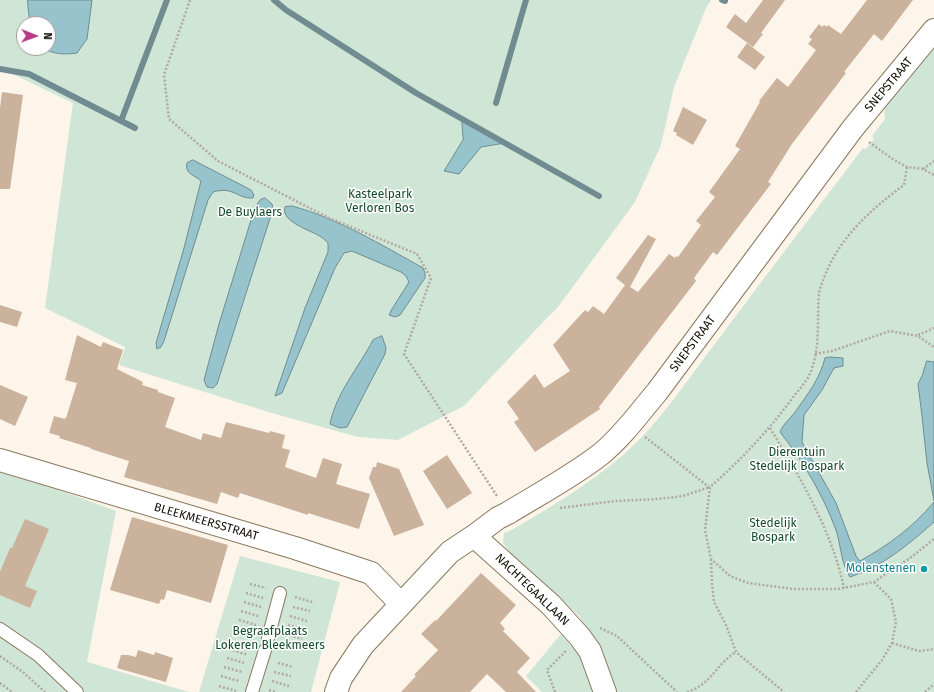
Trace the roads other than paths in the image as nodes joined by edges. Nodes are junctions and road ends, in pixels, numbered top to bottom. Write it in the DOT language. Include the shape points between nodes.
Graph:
graph roads {
  1 [pos="934,30"];
  2 [pos="0,461"];
  3 [pos="474,536"];
  4 [pos="280,593"];
  5 [pos="401,604"];
  6 [pos="0,629"];
  7 [pos="77,692"];
  8 [pos="252,692"];
  9 [pos="336,692"];
  10 [pos="605,692"];
  1 -- 3 [label="street, SNEPSTRAAT" via="853,128 628,427 603,452 584,466 498,518"];
  2 -- 5 [label="street, BLEEKMEERSSTRAAT" via="364,570 371,573"];
  3 -- 5 [label="street, SNEPSTRAAT" via="450,552"];
  3 -- 10 [label="street, NACHTEGAALLAAN" via="551,605 574,630 590,651"];
  4 -- 8 [label="lane"];
  5 -- 9 [label="street, SNEPSTRAAT" via="363,645 341,678"];
  6 -- 7 [label="lane" via="38,655"];
}
